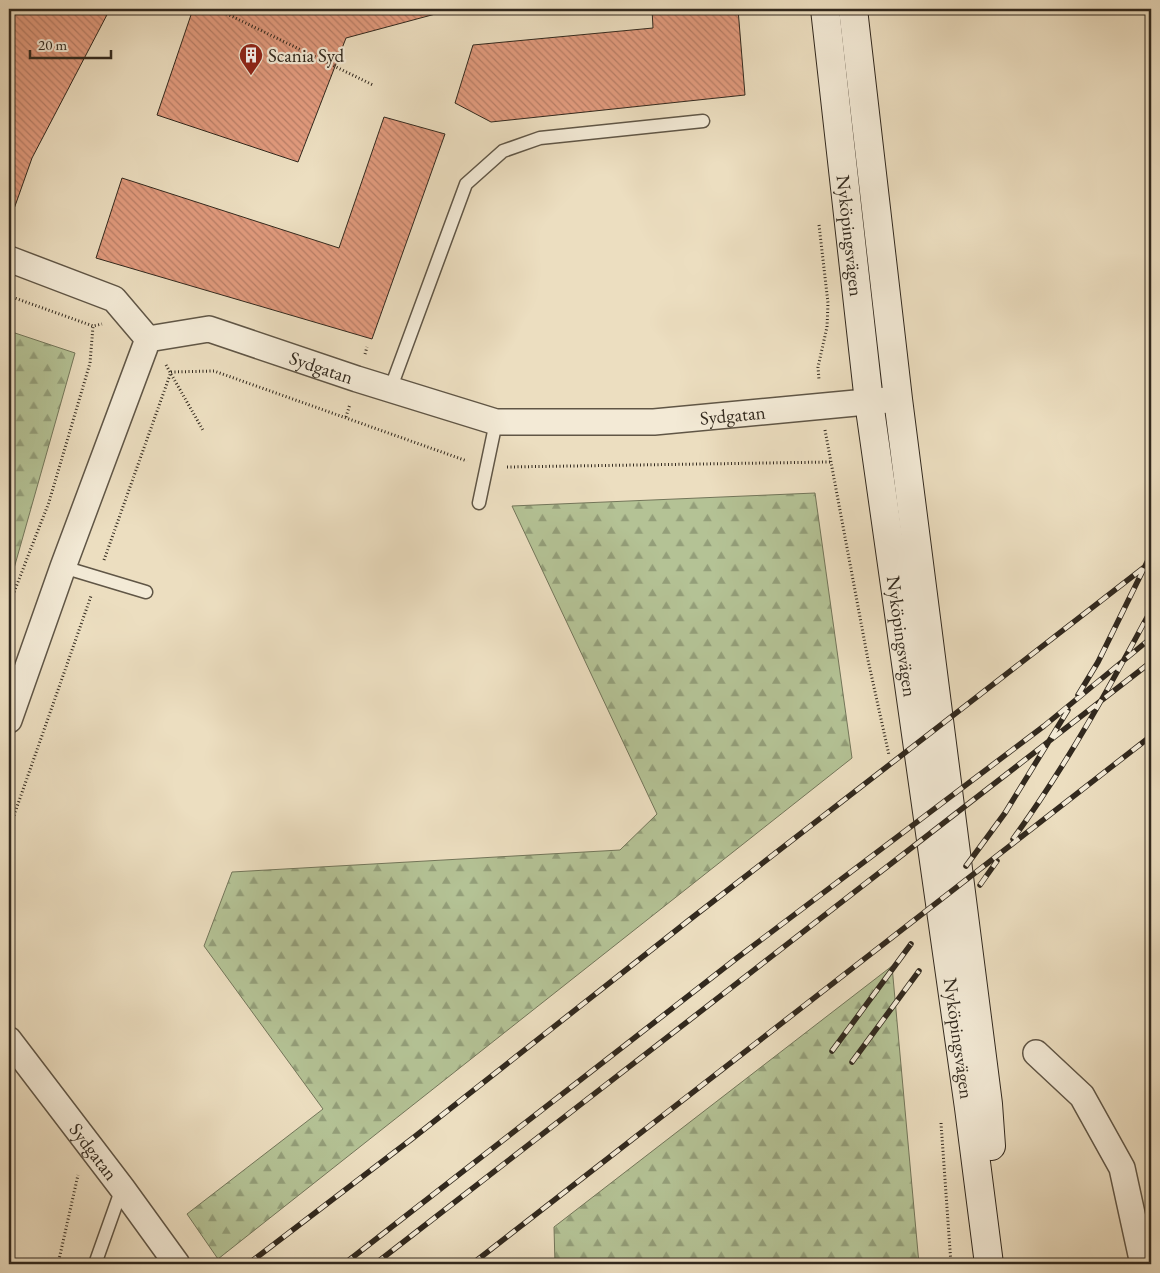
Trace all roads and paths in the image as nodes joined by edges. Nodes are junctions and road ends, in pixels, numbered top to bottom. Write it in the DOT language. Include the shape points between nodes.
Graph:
graph roads {
  1 [pos="217,9"];
  2 [pos="825,9"];
  3 [pos="853,9"];
  4 [pos="373,85"];
  5 [pos="703,121"];
  6 [pos="9,260"];
  7 [pos="9,296"];
  8 [pos="108,323"];
  9 [pos="93,326"];
  10 [pos="148,339"];
  11 [pos="171,372"];
  12 [pos="390,390"];
  13 [pos="898,399"];
  14 [pos="869,402"];
  15 [pos="496,422"];
  16 [pos="204,432"];
  17 [pos="480,503"];
  18 [pos="63,567"];
  19 [pos="98,577"];
  20 [pos="146,592"];
  21 [pos="9,605"];
  22 [pos="9,720"];
  23 [pos="9,871"];
  24 [pos="9,1040"];
  25 [pos="1036,1053"];
  26 [pos="98,1156"];
  27 [pos="122,1188"];
  28 [pos="58,1264"];
  29 [pos="95,1264"];
  30 [pos="177,1264"];
  31 [pos="989,1264"];
  32 [pos="998,1264"];
  33 [pos="1144,1264"];
  1 -- 4 [label="path"];
  2 -- 14 [label="main road, Nyköpingsvägen"];
  3 -- 13 [label="main road, Nyköpingsvägen"];
  5 -- 12 [label="lane" via="540,138 504,151 466,184"];
  6 -- 10 [label="street" via="114,299"];
  7 -- 9 [label="path"];
  8 -- 9 [label="path"];
  9 -- 21 [label="path" via="90,362 49,502"];
  10 -- 11 [label="path"];
  10 -- 12 [label="street, Sydgatan" via="209,329"];
  10 -- 18 [label="street"];
  11 -- 16 [label="path"];
  11 -- 19 [label="path"];
  12 -- 15 [label="street, Sydgatan"];
  13 -- 14 [label="street, Sydgatan"];
  13 -- 32 [label="main road, Nyköpingsvägen" via="988,1104"];
  14 -- 15 [label="street, Sydgatan" via="654,422"];
  14 -- 31 [label="main road, Nyköpingsvägen"];
  15 -- 17 [label="lane"];
  18 -- 19 [label="lane"];
  18 -- 22 [label="street"];
  19 -- 20 [label="lane"];
  19 -- 23 [label="path" via="12,821"];
  24 -- 26 [label="street, Sydgatan"];
  25 -- 33 [label="street" via="1082,1096 1122,1168"];
  26 -- 27 [label="street, Sydgatan"];
  26 -- 28 [label="path" via="78,1174"];
  27 -- 29 [label="lane"];
  27 -- 30 [label="street, Sydgatan"];
}
